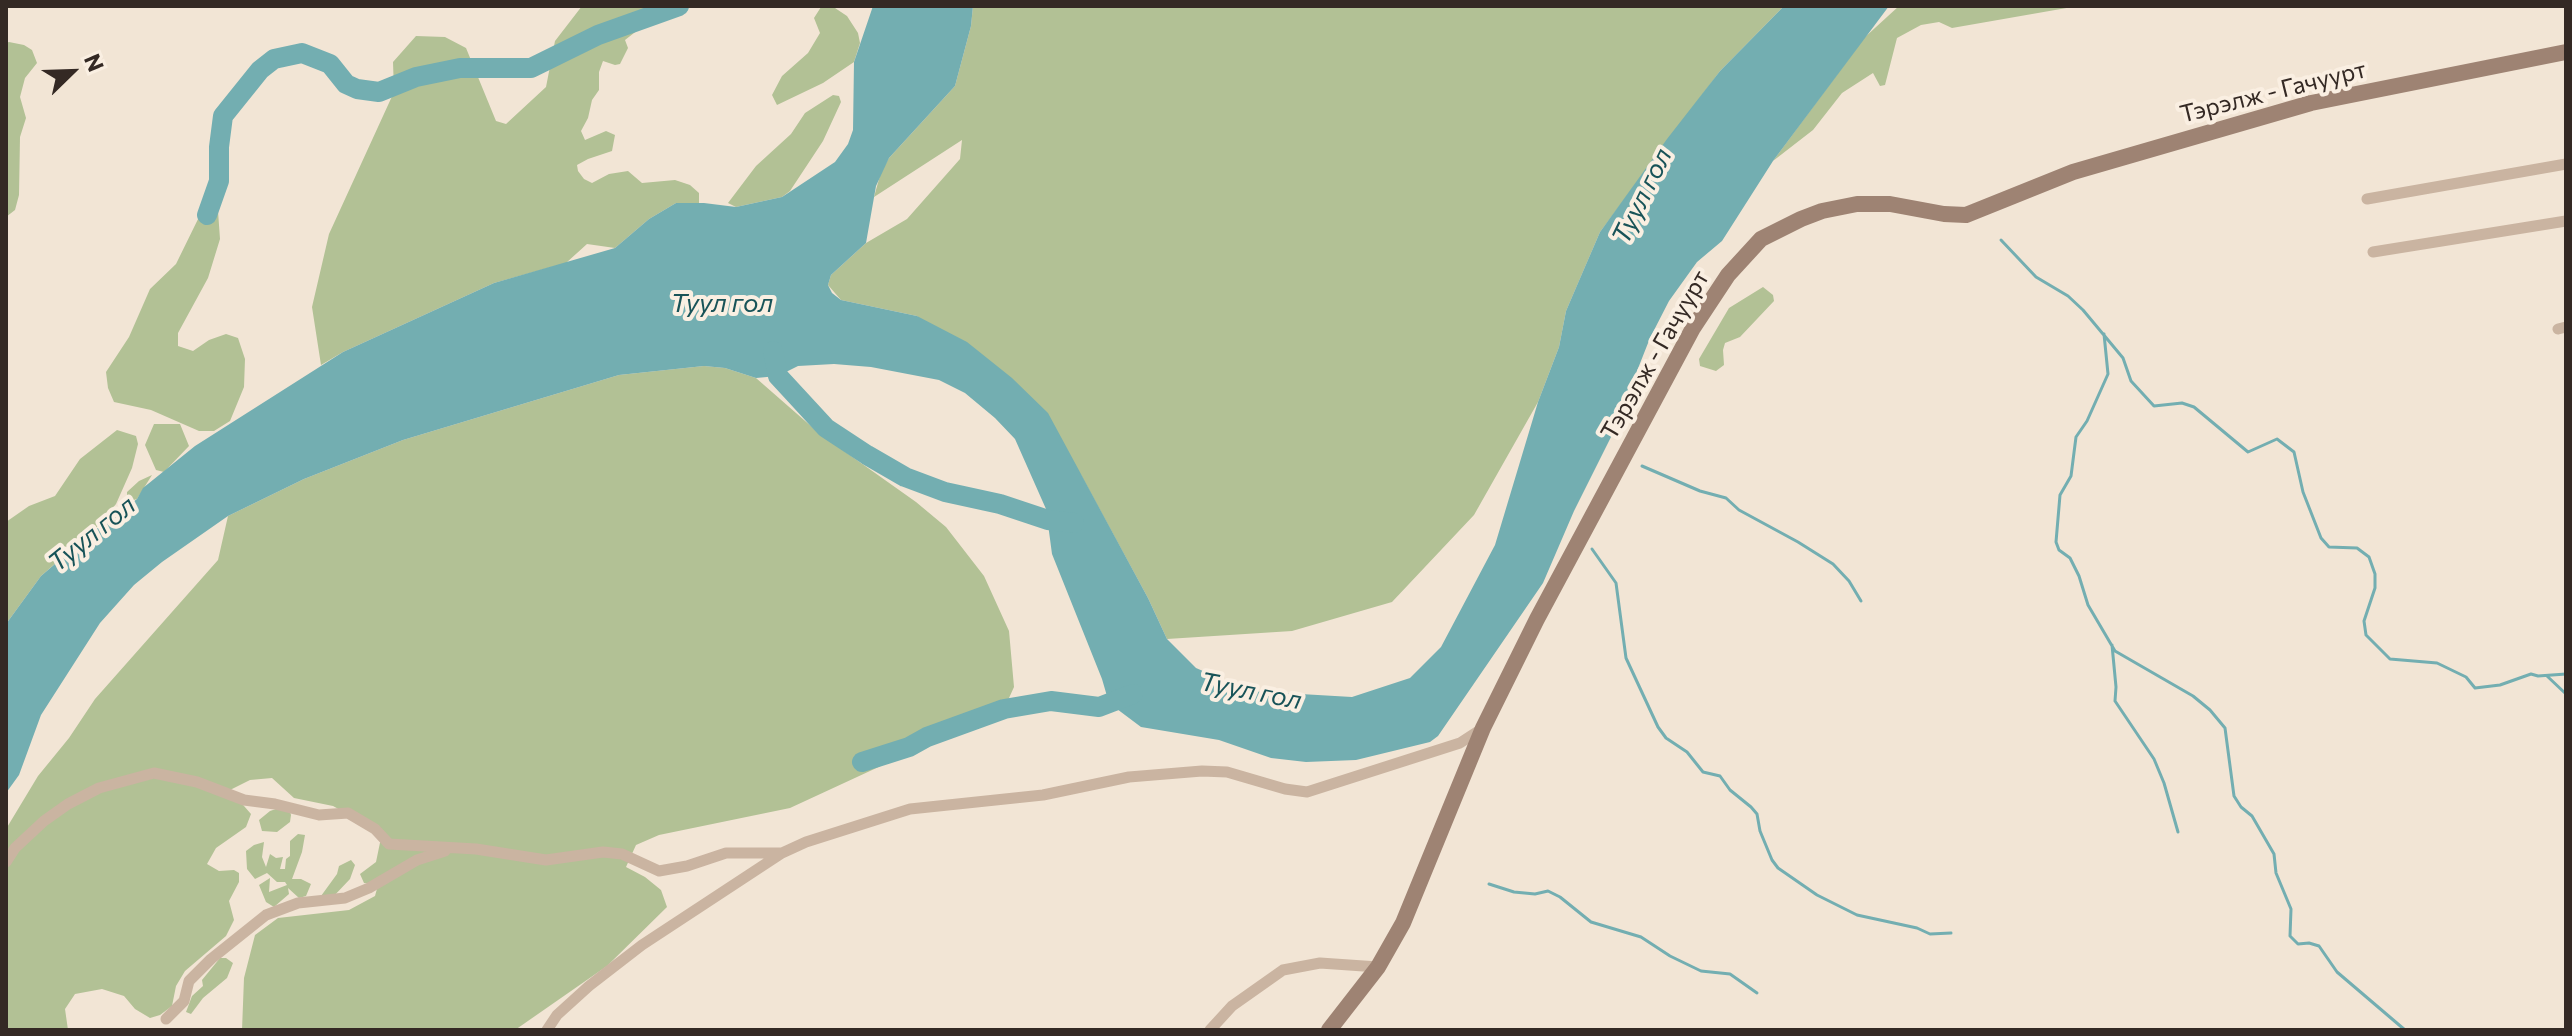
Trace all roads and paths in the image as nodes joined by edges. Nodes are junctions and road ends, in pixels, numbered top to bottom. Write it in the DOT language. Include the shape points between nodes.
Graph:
graph roads {
  1 [pos="2566,52"];
  2 [pos="2566,164"];
  3 [pos="2367,199"];
  4 [pos="2566,221"];
  5 [pos="2373,252"];
  6 [pos="1483,728"];
  7 [pos="453,848"];
  8 [pos="782,853"];
  9 [pos="6,862"];
  10 [pos="1378,967"];
  11 [pos="166,1019"];
  12 [pos="547,1030"];
  13 [pos="1210,1030"];
  14 [pos="1329,1030"];
  1 -- 6 [label="main road, Тэрэлж - Гачуурт" via="2298,106 2073,172 1966,215 1857,204 1822,211 1761,239 1728,275 1693,328"];
  2 -- 3 [label="street"];
  4 -- 5 [label="street"];
  6 -- 8 [label="street" via="1460,743 1307,792 1227,772 1129,777 1043,795 910,809"];
  6 -- 10 [label="main road, Тэрэлж - Гачуурт" via="1403,923"];
  7 -- 8 [label="street" via="546,860 622,854 659,871 726,853"];
  7 -- 9 [label="street" via="389,844 348,813 319,815 244,800 154,773 99,788 68,804 15,848"];
  7 -- 11 [label="street" via="417,860 345,898 298,903 266,915 189,981 184,1001"];
  8 -- 12 [label="street" via="642,945 589,986"];
  10 -- 13 [label="street" via="1320,963 1283,970 1232,1006"];
  10 -- 14 [label="main road, Тэрэлж - Гачуурт"];
}
